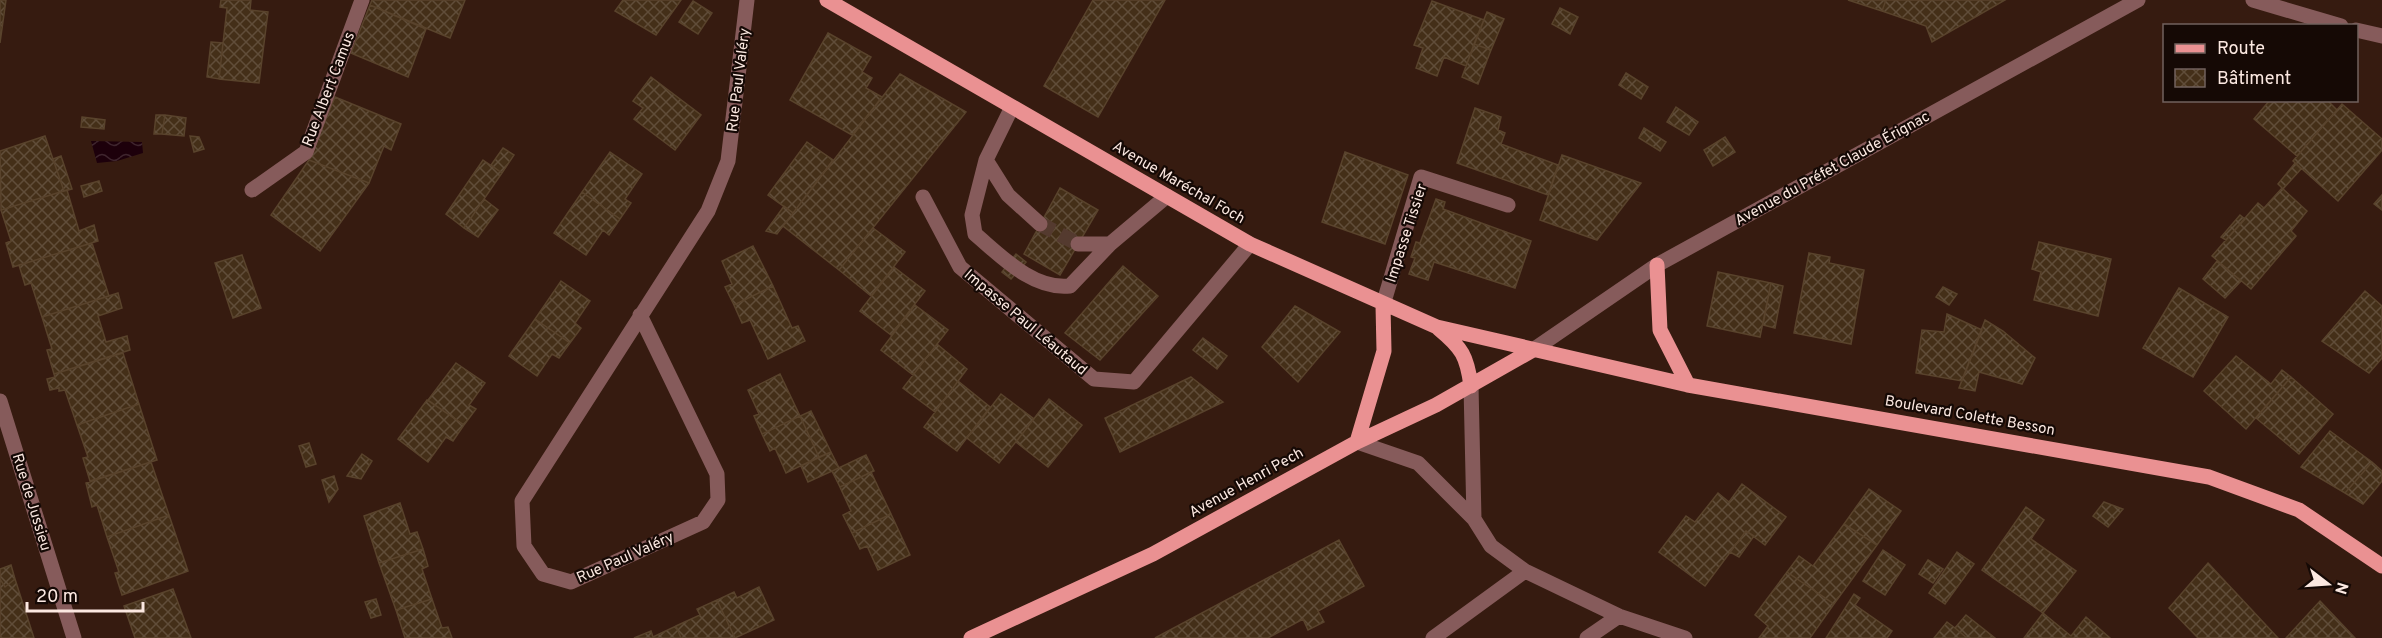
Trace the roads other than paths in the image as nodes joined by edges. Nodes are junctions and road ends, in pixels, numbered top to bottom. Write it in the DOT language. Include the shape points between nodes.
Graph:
graph roads {
  1 [pos="362,0"];
  2 [pos="747,0"];
  3 [pos="827,0"];
  4 [pos="2138,0"];
  5 [pos="2253,0"];
  6 [pos="2334,24"];
  7 [pos="2358,31"];
  8 [pos="2381,38"];
  9 [pos="1012,107"];
  10 [pos="986,160"];
  11 [pos="252,189"];
  12 [pos="1167,196"];
  13 [pos="923,197"];
  14 [pos="1508,205"];
  15 [pos="1040,224"];
  16 [pos="1078,244"];
  17 [pos="1110,244"];
  18 [pos="1250,244"];
  19 [pos="1657,265"];
  20 [pos="1383,305"];
  21 [pos="640,315"];
  22 [pos="1437,327"];
  23 [pos="1533,350"];
  24 [pos="1688,384"];
  25 [pos="1471,386"];
  26 [pos="0,401"];
  27 [pos="1358,442"];
  28 [pos="1474,519"];
  29 [pos="2382,566"];
  30 [pos="1525,571"];
  31 [pos="1619,616"];
  32 [pos="74,638"];
  33 [pos="971,638"];
  34 [pos="1432,638"];
  35 [pos="1587,638"];
  36 [pos="1685,638"];
  1 -- 11 [label="street, Rue Albert Camus" via="306,152"];
  2 -- 21 [label="street, Rue Paul Valéry" via="728,161 708,211"];
  3 -- 9 [label="main road, Avenue Maréchal Foch"];
  4 -- 19 [label="street, Avenue du Préfet Claude Érignac"];
  5 -- 6 [label="street"];
  7 -- 8 [label="street"];
  9 -- 10 [label="street"];
  9 -- 12 [label="main road, Avenue Maréchal Foch"];
  10 -- 15 [label="street" via="1008,195"];
  10 -- 17 [label="street" via="972,215 975,234 1018,270 1054,288 1070,286"];
  12 -- 17 [label="street"];
  12 -- 18 [label="main road, Avenue Maréchal Foch"];
  13 -- 18 [label="street, Impasse Paul Léautaud" via="960,267 1094,379 1134,381"];
  14 -- 20 [label="street, Impasse Tissier" via="1421,177"];
  16 -- 17 [label="street"];
  18 -- 20 [label="main road, Avenue Maréchal Foch"];
  19 -- 23 [label="street, Avenue du Préfet Claude Érignac"];
  19 -- 24 [label="main road" via="1660,330"];
  20 -- 22 [label="main road, Avenue Maréchal Foch"];
  20 -- 27 [label="main road" via="1384,351"];
  21 -- 21 [label="street, Rue Paul Valéry" via="522,501 524,546 543,574 571,582 703,522 717,500 717,474"];
  22 -- 23 [label="main road, Avenue Maréchal Foch"];
  22 -- 25 [label="main road" via="1459,346 1468,364"];
  23 -- 24 [label="main road, Boulevard Colette Besson"];
  23 -- 25 [label="main road, Avenue Henri Pech"];
  24 -- 29 [label="main road, Boulevard Colette Besson" via="2209,477 2299,510"];
  25 -- 27 [label="main road, Avenue Henri Pech"];
  25 -- 28 [label="street"];
  26 -- 32 [label="street, Rue de Jussieu"];
  27 -- 28 [label="street" via="1418,463"];
  27 -- 33 [label="main road, Avenue Henri Pech" via="1153,554"];
  28 -- 30 [label="street" via="1491,546"];
  30 -- 31 [label="street"];
  30 -- 34 [label="street"];
  31 -- 35 [label="street"];
  31 -- 36 [label="street"];
}
